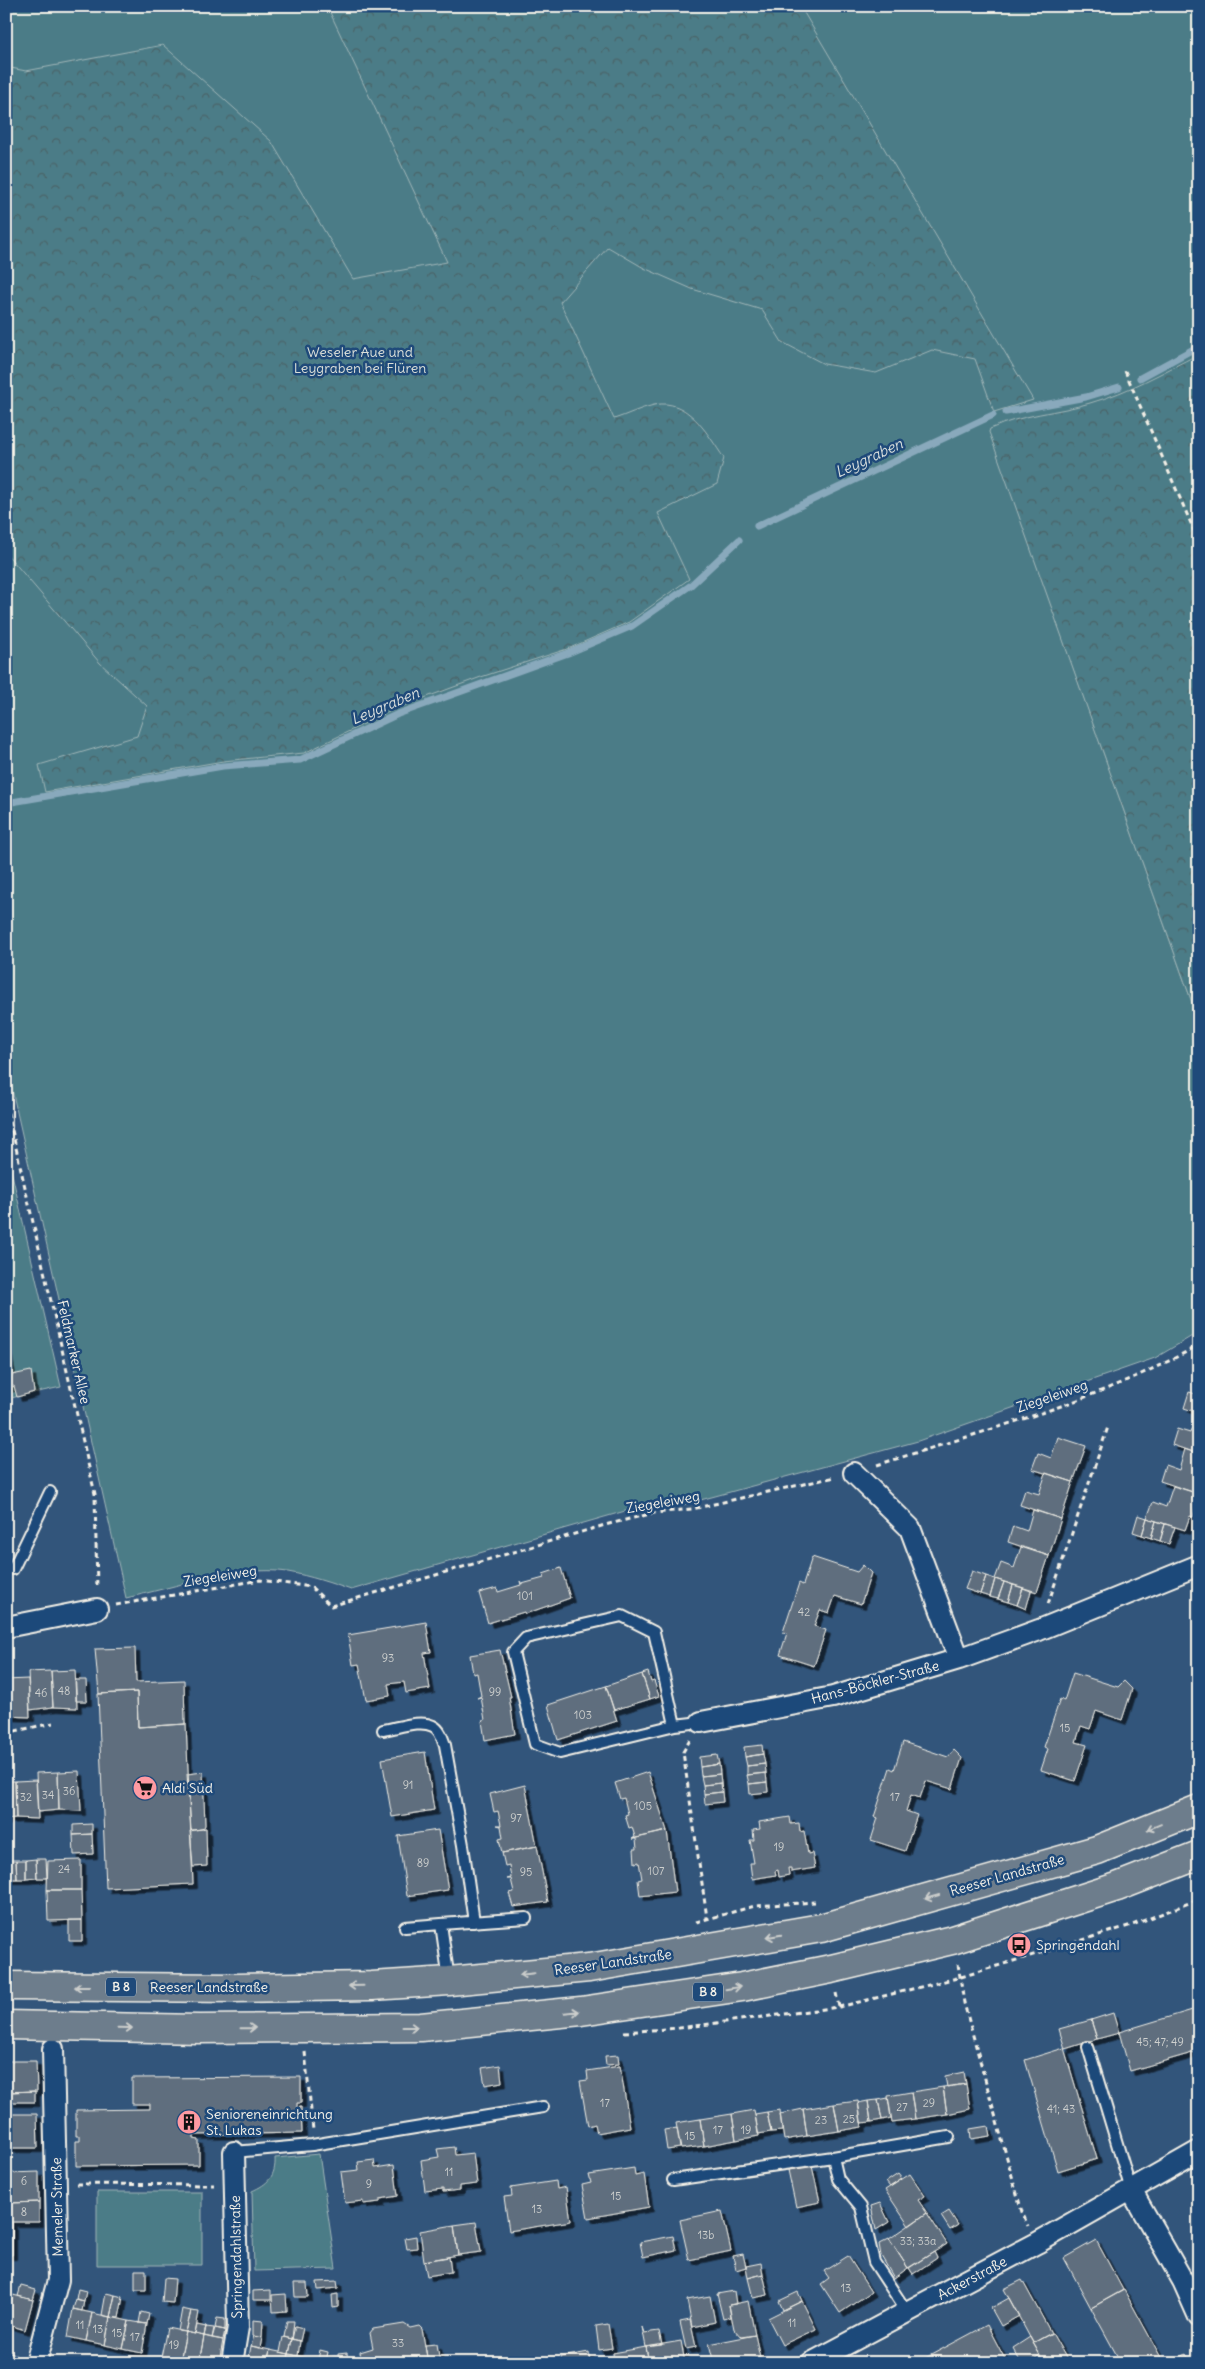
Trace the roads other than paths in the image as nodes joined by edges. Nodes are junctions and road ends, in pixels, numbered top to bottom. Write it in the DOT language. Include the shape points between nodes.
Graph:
graph roads {
  1 [pos="854,1473"];
  2 [pos="50,1492"];
  3 [pos="1199,1565"];
  4 [pos="6,1569"];
  5 [pos="97,1608"];
  6 [pos="6,1627"];
  7 [pos="959,1659"];
  8 [pos="701,1722"];
  9 [pos="675,1726"];
  10 [pos="382,1730"];
  11 [pos="1199,1809"];
  12 [pos="1199,1855"];
  13 [pos="526,1918"];
  14 [pos="474,1922"];
  15 [pos="442,1924"];
  16 [pos="404,1927"];
  17 [pos="449,1982"];
  18 [pos="6,1986"];
  19 [pos="6,2025"];
  20 [pos="1088,2048"];
  21 [pos="53,2049"];
  22 [pos="543,2107"];
  23 [pos="949,2137"];
  24 [pos="1199,2151"];
  25 [pos="234,2152"];
  26 [pos="833,2157"];
  27 [pos="673,2180"];
  28 [pos="1131,2190"];
  29 [pos="907,2312"];
  30 [pos="1199,2317"];
  31 [pos="36,2363"];
  32 [pos="232,2363"];
  33 [pos="811,2363"];
  1 -- 7 [label="street, Hans-Böckler-Straße" via="910,1528"];
  2 -- 4 [label="lane" via="13,1569"];
  3 -- 7 [label="street, Hans-Böckler-Straße"];
  5 -- 6 [label="street"];
  7 -- 8 [label="street, Hans-Böckler-Straße" via="833,1696"];
  8 -- 9 [label="lane"];
  9 -- 9 [label="lane" via="560,1753 535,1744 513,1652 526,1638 622,1616 654,1632"];
  10 -- 14 [label="lane" via="421,1724 434,1726 440,1732 463,1845"];
  11 -- 17 [label="main road, Reeser Landstraße / B 8, one-way" via="1097,1850 821,1928 589,1968"];
  19 -- 12 [label="main road, B 8, one-way" via="199,2029 421,2027 581,2011 742,1987 952,1940 1117,1887"];
  13 -- 14 [label="lane"];
  14 -- 15 [label="lane"];
  15 -- 16 [label="lane"];
  15 -- 17 [label="lane"];
  17 -- 18 [label="main road, Reeser Landstraße / B 8, one-way" via="236,1988"];
  20 -- 28 [label="lane"];
  21 -- 31 [label="street, Memeler Straße" via="58,2280"];
  22 -- 25 [label="lane" via="312,2146"];
  23 -- 26 [label="lane"];
  24 -- 28 [label="street, Ackerstraße"];
  25 -- 32 [label="street, Springendahlstraße" via="238,2327"];
  26 -- 27 [label="lane"];
  26 -- 29 [label="lane" via="838,2179 861,2207 874,2262"];
  28 -- 29 [label="street, Ackerstraße"];
  28 -- 30 [label="street" via="1183,2281"];
  29 -- 33 [label="street, Ackerstraße"];
}
